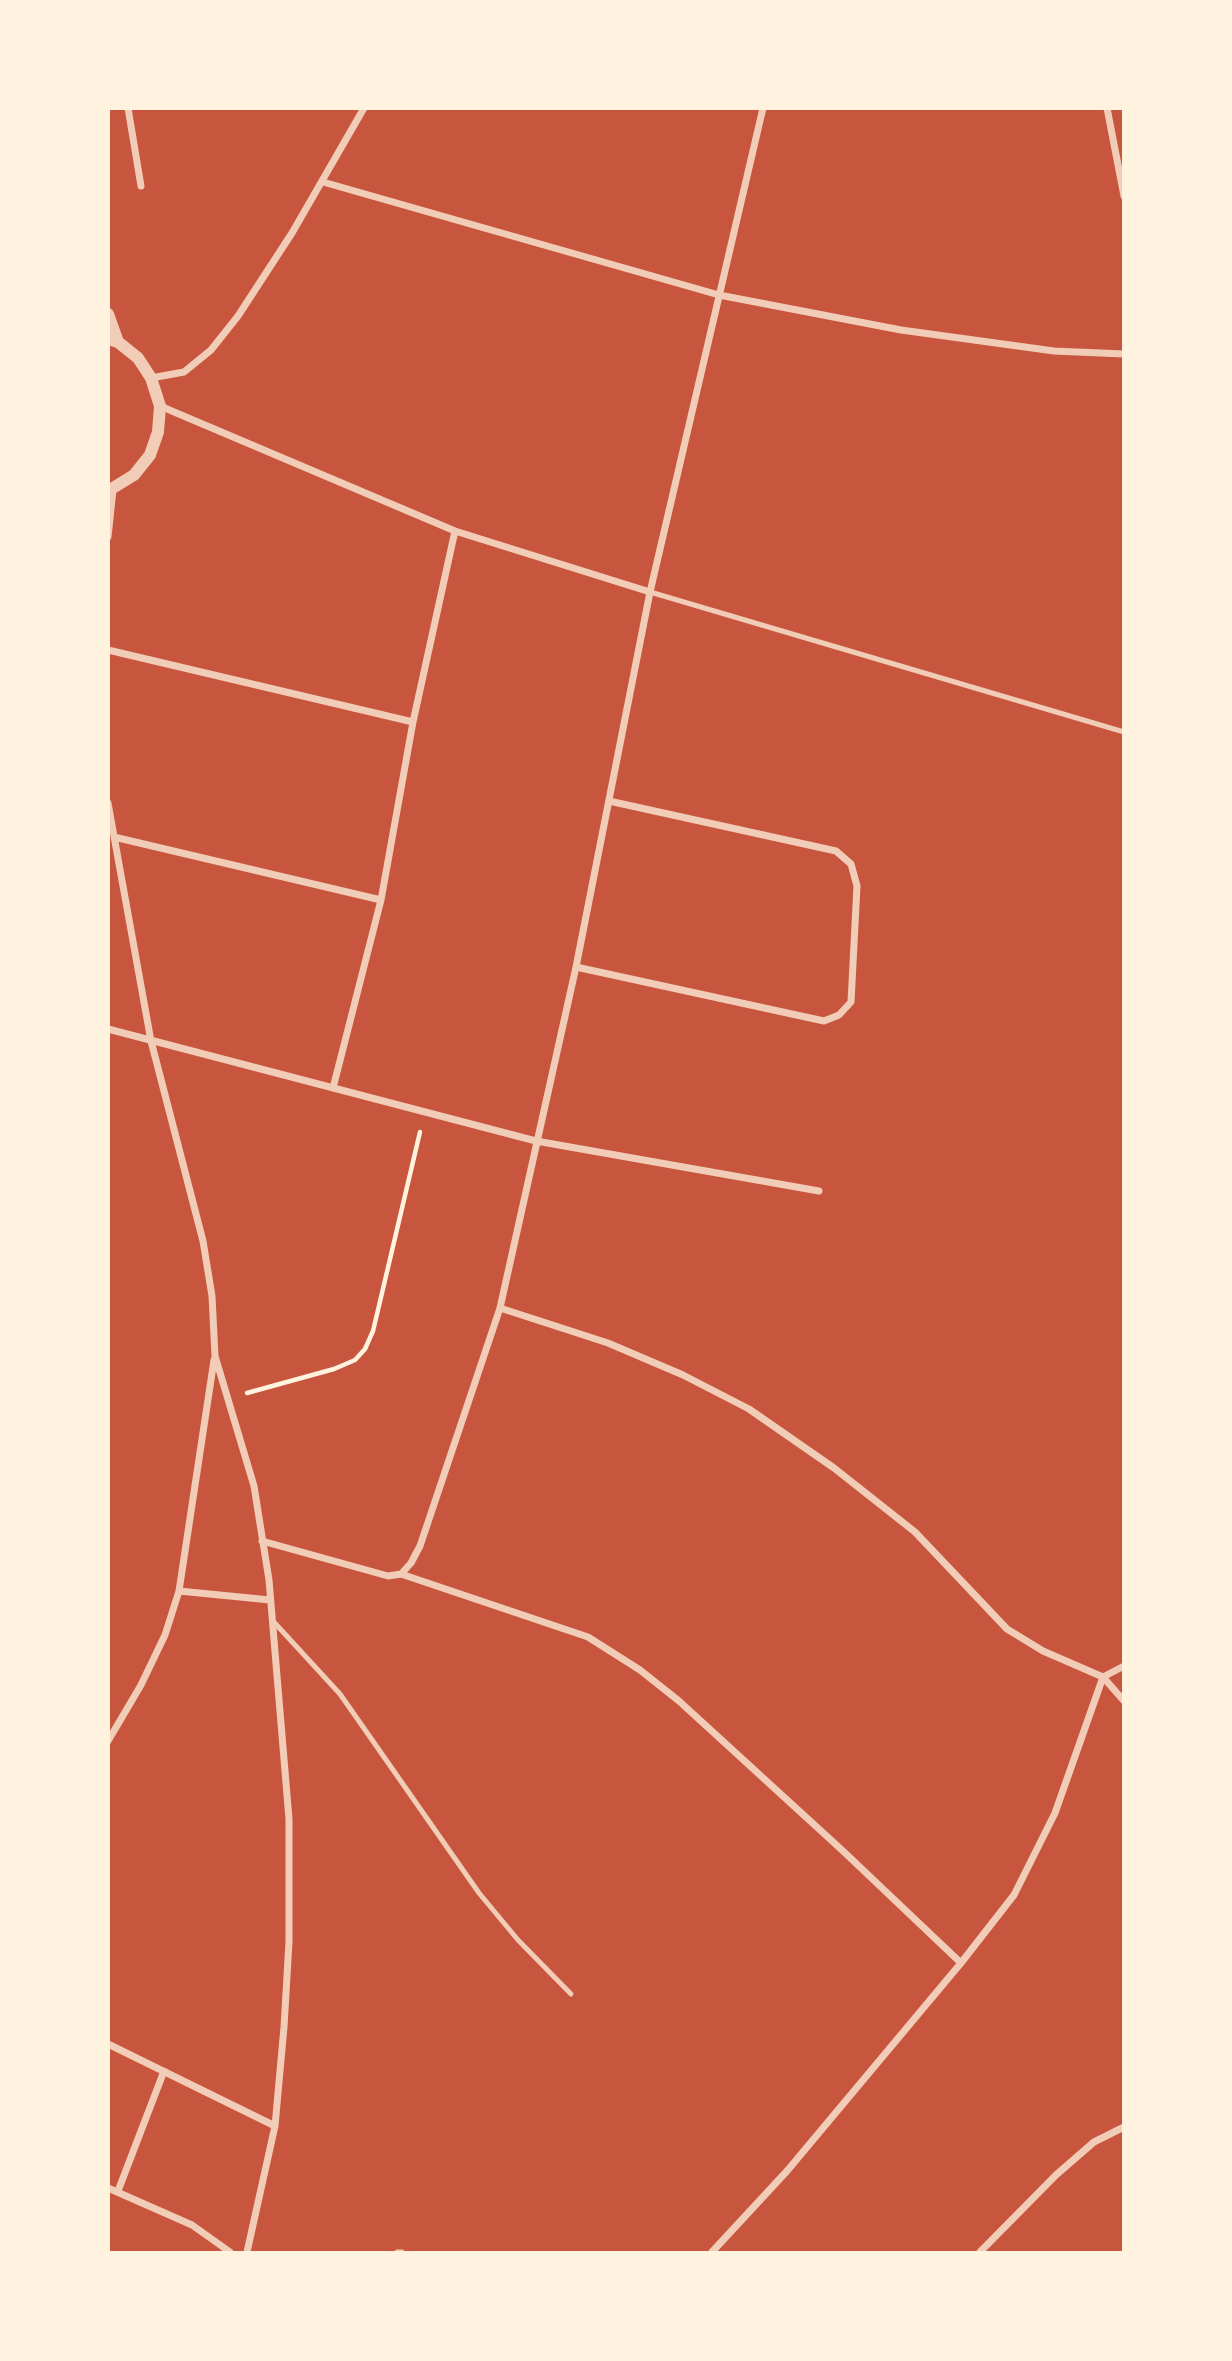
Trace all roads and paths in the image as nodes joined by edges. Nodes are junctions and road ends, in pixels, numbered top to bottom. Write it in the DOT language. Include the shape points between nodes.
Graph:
graph roads {
  1 [pos="128,108"];
  2 [pos="364,108"];
  3 [pos="762,108"];
  4 [pos="1107,108"];
  5 [pos="323,182"];
  6 [pos="141,186"];
  7 [pos="1124,196"];
  8 [pos="719,295"];
  9 [pos="108,314"];
  10 [pos="113,341"];
  11 [pos="1124,355"];
  12 [pos="151,378"];
  13 [pos="160,406"];
  14 [pos="111,490"];
  15 [pos="455,531"];
  16 [pos="108,537"];
  17 [pos="650,592"];
  18 [pos="108,650"];
  19 [pos="413,722"];
  20 [pos="1124,732"];
  21 [pos="609,801"];
  22 [pos="108,803"];
  23 [pos="114,837"];
  24 [pos="381,900"];
  25 [pos="576,967"];
  26 [pos="108,1029"];
  27 [pos="151,1041"];
  28 [pos="333,1088"];
  29 [pos="425,1112"];
  30 [pos="536,1141"];
  31 [pos="819,1191"];
  32 [pos="500,1308"];
  33 [pos="215,1356"];
  34 [pos="226,1398"];
  35 [pos="262,1541"];
  36 [pos="401,1574"];
  37 [pos="179,1591"];
  38 [pos="270,1600"];
  39 [pos="272,1620"];
  40 [pos="1124,1667"];
  41 [pos="1103,1677"];
  42 [pos="1124,1701"];
  43 [pos="108,1741"];
  44 [pos="961,1963"];
  45 [pos="571,1993"];
  46 [pos="108,2044"];
  47 [pos="164,2071"];
  48 [pos="275,2126"];
  49 [pos="1124,2127"];
  50 [pos="108,2188"];
  51 [pos="118,2191"];
  52 [pos="230,2252"];
  53 [pos="247,2252"];
  54 [pos="712,2252"];
  55 [pos="980,2252"];
  1 -- 6 [label="street"];
  2 -- 5 [label="street"];
  3 -- 8 [label="street"];
  4 -- 7 [label="street"];
  5 -- 8 [label="street"];
  5 -- 12 [label="street" via="257,288 211,350 184,372"];
  8 -- 11 [label="street" via="914,332 1054,351"];
  8 -- 17 [label="street"];
  9 -- 10 [label="street"];
  10 -- 12 [label="street" via="138,358"];
  12 -- 13 [label="street"];
  13 -- 14 [label="street" via="150,455 134,475"];
  13 -- 15 [label="street"];
  14 -- 16 [label="street"];
  15 -- 17 [label="street"];
  15 -- 19 [label="street"];
  17 -- 20 [label="lane"];
  17 -- 21 [label="street"];
  18 -- 19 [label="street"];
  19 -- 24 [label="street"];
  21 -- 25 [label="street"];
  21 -- 25 [label="street" via="836,851 851,864 858,886 850,1002 839,1015 824,1021"];
  22 -- 23 [label="street"];
  23 -- 24 [label="street"];
  23 -- 27 [label="street"];
  24 -- 28 [label="street"];
  25 -- 30 [label="street"];
  26 -- 27 [label="street"];
  27 -- 28 [label="street"];
  27 -- 33 [label="street" via="204,1241"];
  28 -- 29 [label="street"];
  29 -- 30 [label="street"];
  29 -- 34 [label="path" via="365,1349 355,1360 334,1369"];
  30 -- 31 [label="street"];
  30 -- 32 [label="street"];
  32 -- 36 [label="street" via="420,1546"];
  32 -- 41 [label="street" via="608,1343 749,1409 915,1532 1007,1629 1043,1651"];
  33 -- 34 [label="street"];
  33 -- 37 [label="street"];
  34 -- 35 [label="street" via="254,1486"];
  35 -- 36 [label="street" via="388,1576"];
  35 -- 38 [label="street"];
  36 -- 44 [label="street" via="589,1637 640,1670"];
  37 -- 38 [label="street"];
  37 -- 43 [label="street" via="165,1635"];
  38 -- 39 [label="street"];
  39 -- 45 [label="lane" via="340,1694 479,1893"];
  39 -- 48 [label="street" via="289,1819 289,1942"];
  40 -- 41 [label="street"];
  41 -- 42 [label="street"];
  41 -- 44 [label="street" via="1055,1813 1014,1895"];
  44 -- 54 [label="street" via="787,2171"];
  46 -- 47 [label="street"];
  47 -- 48 [label="street"];
  47 -- 51 [label="street"];
  48 -- 53 [label="street"];
  49 -- 55 [label="street" via="1094,2143 1056,2175"];
  50 -- 51 [label="street"];
  51 -- 52 [label="street" via="192,2225"];
}
